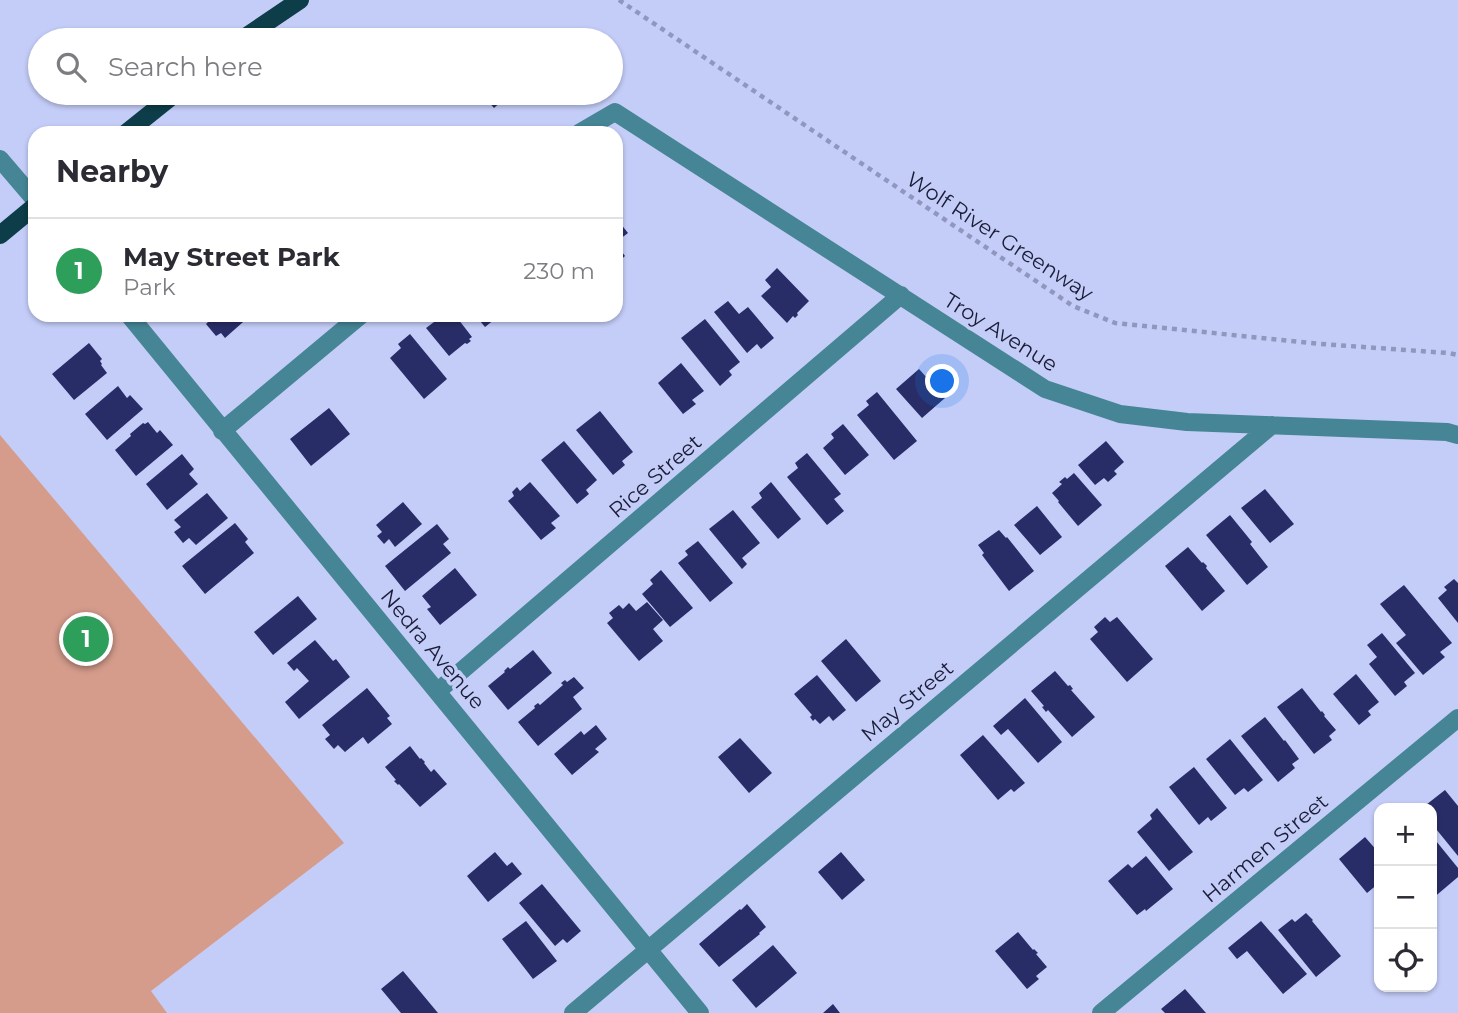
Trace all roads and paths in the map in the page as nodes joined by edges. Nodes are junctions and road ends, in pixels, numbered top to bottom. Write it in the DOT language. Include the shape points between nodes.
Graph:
graph roads {
  1 [pos="300,0"];
  2 [pos="619,0"];
  3 [pos="259,28"];
  4 [pos="161,105"];
  5 [pos="134,126"];
  6 [pos="591,126"];
  7 [pos="0,159"];
  8 [pos="28,192"];
  9 [pos="28,212"];
  10 [pos="0,235"];
  11 [pos="901,295"];
  12 [pos="135,322"];
  13 [pos="353,322"];
  14 [pos="1458,355"];
  15 [pos="1272,425"];
  16 [pos="222,431"];
  17 [pos="1458,435"];
  18 [pos="438,691"];
  19 [pos="1458,718"];
  20 [pos="648,949"];
  21 [pos="573,1013"];
  22 [pos="700,1013"];
  23 [pos="1101,1013"];
  1 -- 3 [label="main road"];
  2 -- 14 [label="path, Wolf River Greenway" via="1073,306 1115,323"];
  4 -- 5 [label="main road"];
  6 -- 11 [label="street, Troy Avenue" via="615,112"];
  7 -- 8 [label="street"];
  9 -- 10 [label="main road"];
  11 -- 15 [label="street, Troy Avenue" via="1045,389 1120,414"];
  11 -- 18 [label="street, Rice Street"];
  12 -- 16 [label="street, Nedra Avenue"];
  13 -- 16 [label="street"];
  15 -- 17 [label="street, Troy Avenue"];
  15 -- 20 [label="street, May Street"];
  16 -- 18 [label="street, Nedra Avenue"];
  18 -- 20 [label="street, Nedra Avenue"];
  19 -- 23 [label="street, Harmen Street"];
  20 -- 21 [label="street, May Street"];
  20 -- 22 [label="street, Nedra Avenue"];
}
